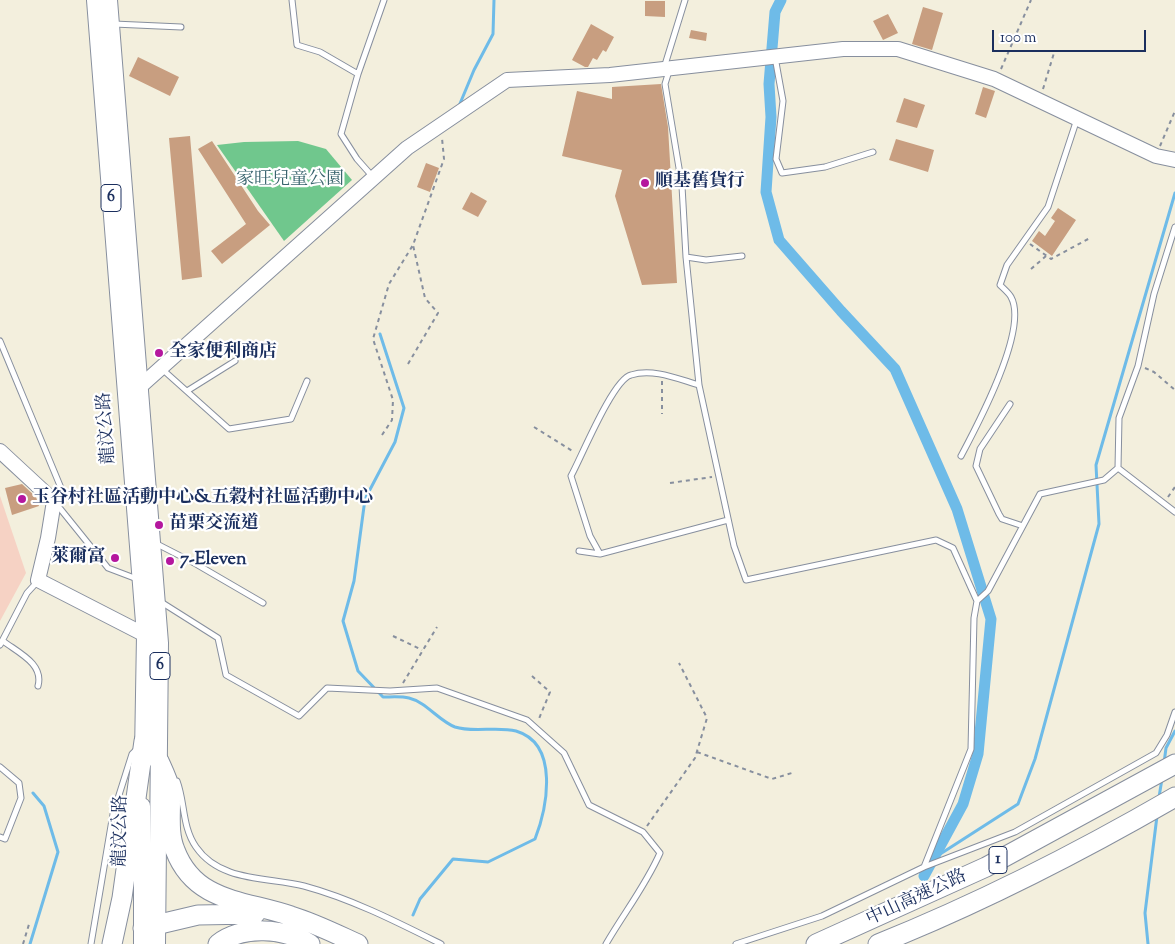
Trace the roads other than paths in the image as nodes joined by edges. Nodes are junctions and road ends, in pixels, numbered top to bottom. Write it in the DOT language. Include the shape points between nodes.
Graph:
graph roads {
  1 [pos="95,0"];
  2 [pos="109,0"];
  3 [pos="292,0"];
  4 [pos="384,0"];
  5 [pos="685,0"];
  6 [pos="111,24"];
  7 [pos="181,27"];
  8 [pos="771,57"];
  9 [pos="667,68"];
  10 [pos="358,74"];
  11 [pos="110,95"];
  12 [pos="1077,119"];
  13 [pos="873,152"];
  14 [pos="1175,160"];
  15 [pos="374,178"];
  16 [pos="1175,227"];
  17 [pos="686,256"];
  18 [pos="742,256"];
  19 [pos="0,341"];
  20 [pos="235,361"];
  21 [pos="162,369"];
  22 [pos="307,381"];
  23 [pos="699,385"];
  24 [pos="187,391"];
  25 [pos="133,392"];
  26 [pos="1010,404"];
  27 [pos="0,451"];
  28 [pos="961,456"];
  29 [pos="1118,468"];
  30 [pos="54,501"];
  31 [pos="1175,512"];
  32 [pos="728,520"];
  33 [pos="1023,526"];
  34 [pos="145,542"];
  35 [pos="578,552"];
  36 [pos="600,554"];
  37 [pos="38,580"];
  38 [pos="148,580"];
  39 [pos="156,599"];
  40 [pos="977,601"];
  41 [pos="263,603"];
  42 [pos="145,635"];
  43 [pos="2,643"];
  44 [pos="160,643"];
  45 [pos="38,686"];
  46 [pos="143,710"];
  47 [pos="160,712"];
  48 [pos="1175,712"];
  49 [pos="151,738"];
  50 [pos="162,756"];
  51 [pos="1175,764"];
  52 [pos="0,766"];
  53 [pos="174,775"];
  54 [pos="1175,797"];
  55 [pos="0,837"];
  56 [pos="924,866"];
  57 [pos="291,916"];
  58 [pos="147,933"];
  59 [pos="91,944"];
  60 [pos="112,944"];
  61 [pos="157,944"];
  62 [pos="218,944"];
  63 [pos="310,944"];
  64 [pos="358,944"];
  65 [pos="441,944"];
  66 [pos="606,944"];
  67 [pos="736,944"];
  68 [pos="816,944"];
  69 [pos="878,944"];
  1 -- 11 [label="main road, 龍汶公路 / 6"];
  2 -- 6 [label="main road, 龍汶公路 / 6"];
  3 -- 10 [label="lane" via="298,45 320,52"];
  4 -- 10 [label="lane"];
  5 -- 9 [label="lane"];
  6 -- 7 [label="lane"];
  6 -- 11 [label="main road, 龍汶公路 / 6"];
  8 -- 9 [label="street"];
  8 -- 12 [label="street" via="898,49 997,80"];
  8 -- 13 [label="lane" via="783,101 776,159 782,173 824,167"];
  9 -- 15 [label="street" via="610,75 507,80 407,148"];
  9 -- 17 [label="lane" via="665,84 682,186"];
  10 -- 15 [label="lane" via="341,134"];
  11 -- 25 [label="main road, 龍汶公路 / 6"];
  12 -- 14 [label="street" via="1156,156"];
  12 -- 28 [label="lane" via="1048,207 1007,265 1000,285 1012,297 1014,317 1005,362"];
  15 -- 21 [label="street"];
  16 -- 29 [label="lane" via="1154,294 1138,366 1119,418"];
  17 -- 18 [label="lane" via="706,260"];
  17 -- 23 [label="lane"];
  19 -- 30 [label="lane" via="61,488"];
  20 -- 24 [label="lane"];
  21 -- 24 [label="lane"];
  21 -- 25 [label="street"];
  22 -- 24 [label="lane" via="291,419 230,429"];
  23 -- 32 [label="lane"];
  23 -- 36 [label="lane" via="662,375 630,375 596,423 571,476 590,536"];
  25 -- 34 [label="main road, 龍汶公路 / 6"];
  26 -- 33 [label="lane" via="980,449 976,466 1002,519"];
  27 -- 30 [label="street"];
  29 -- 31 [label="lane"];
  29 -- 33 [label="lane" via="1104,480 1040,494"];
  30 -- 37 [label="street"];
  30 -- 38 [label="lane" via="108,568"];
  32 -- 36 [label="lane"];
  32 -- 40 [label="lane" via="746,580 936,540 953,548"];
  33 -- 40 [label="lane" via="988,591"];
  34 -- 38 [label="main road, 龍汶公路 / 6"];
  34 -- 41 [label="lane" via="196,564"];
  35 -- 36 [label="lane"];
  37 -- 42 [label="street"];
  37 -- 43 [label="lane" via="27,593"];
  38 -- 39 [label="main road, 龍汶公路 / 6"];
  38 -- 42 [label="main road, 龍汶公路 / 6"];
  39 -- 44 [label="main road, 龍汶公路 / 6"];
  39 -- 66 [label="lane" via="218,638 226,674 299,716 327,688 382,691 437,688 527,720 564,753 589,805 643,832 660,853 649,878"];
  40 -- 56 [label="lane" via="971,749"];
  42 -- 44 [label="street"];
  42 -- 46 [label="main road, 龍汶公路 / 6"];
  43 -- 45 [label="lane" via="38,668 41,677"];
  44 -- 47 [label="main road, 龍汶公路 / 6"];
  46 -- 47 [label="main road"];
  46 -- 49 [label="main road, 龍汶公路 / 6"];
  47 -- 49 [label="main road, 龍汶公路 / 6"];
  48 -- 56 [label="lane" via="1156,753 1015,832"];
  49 -- 50 [label="main road, 龍汶公路 / 6"];
  49 -- 58 [label="main road, 龍汶公路 / 6" via="140,867"];
  49 -- 59 [label="lane" via="132,754 113,814"];
  49 -- 60 [label="highway"];
  50 -- 57 [label="highway" via="170,789 169,816 174,848 182,866 196,882 214,894"];
  50 -- 58 [label="main road, 龍汶公路 / 6"];
  51 -- 68 [label="highway, 中山高速公路 / 1" via="986,867"];
  52 -- 55 [label="lane" via="19,783 21,798 5,839"];
  53 -- 65 [label="lane" via="181,791 185,824 195,846 209,862 229,872 303,886 377,912"];
  54 -- 69 [label="highway, 中山高速公路 / 1" via="1108,836 928,924"];
  56 -- 67 [label="lane" via="822,916"];
  57 -- 58 [label="highway" via="198,915"];
  57 -- 64 [label="highway"];
  58 -- 61 [label="main road, 龍汶公路 / 6"];
  62 -- 63 [label="highway" via="237,935 276,931"];
}
